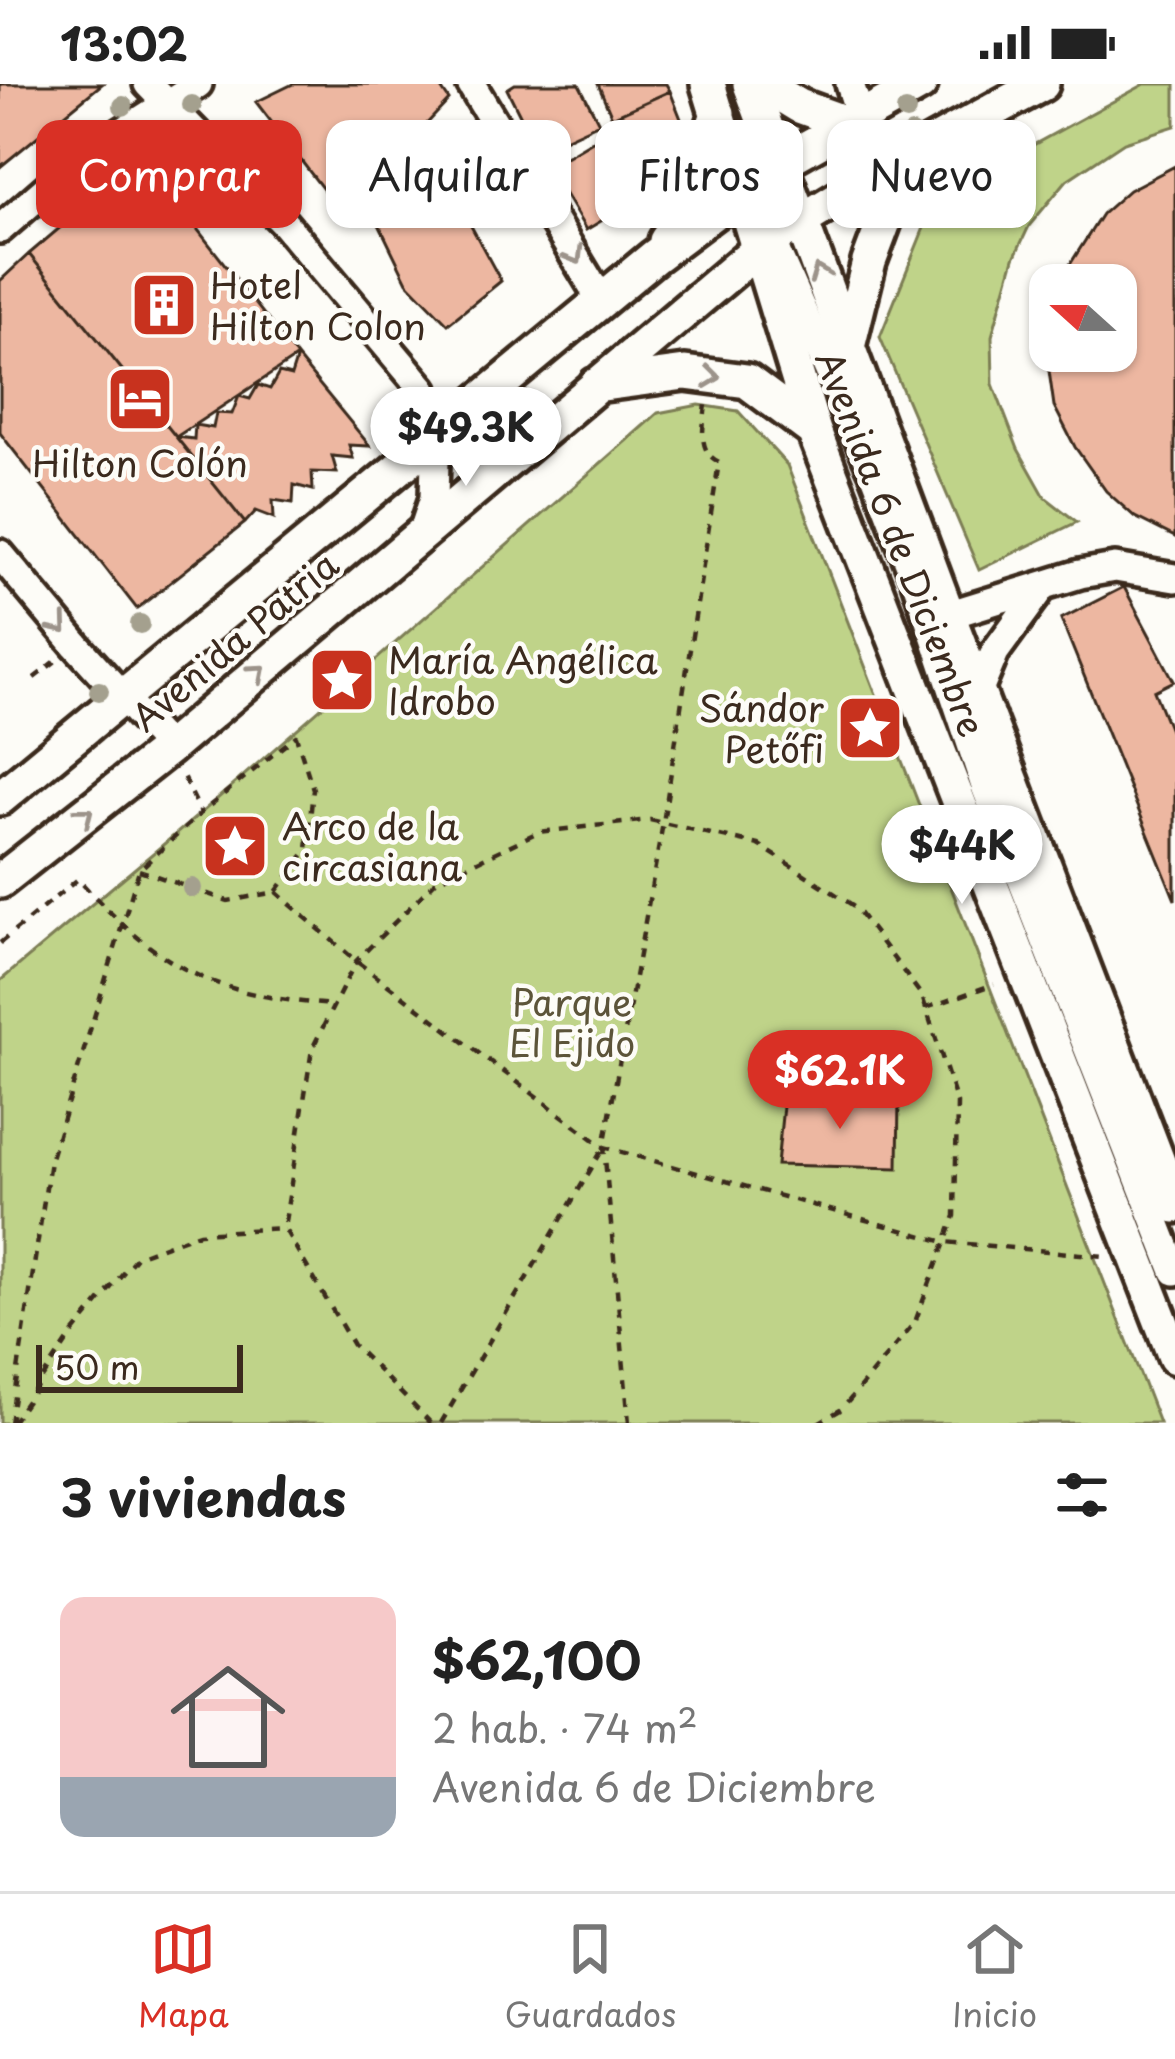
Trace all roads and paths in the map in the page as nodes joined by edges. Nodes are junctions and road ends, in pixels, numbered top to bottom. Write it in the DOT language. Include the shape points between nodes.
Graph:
graph roads {
  1 [pos="198,84"];
  2 [pos="471,84"];
  3 [pos="750,84"];
  4 [pos="763,84"];
  5 [pos="1042,84"];
  6 [pos="905,86"];
  7 [pos="155,93"];
  8 [pos="716,94"];
  9 [pos="852,108"];
  10 [pos="753,120"];
  11 [pos="975,120"];
  12 [pos="803,145"];
  13 [pos="693,228"];
  14 [pos="762,228"];
  15 [pos="788,228"];
  16 [pos="802,228"];
  17 [pos="882,228"];
  18 [pos="0,229"];
  19 [pos="764,245"];
  20 [pos="654,257"];
  21 [pos="601,300"];
  22 [pos="848,347"];
  23 [pos="709,376"];
  24 [pos="596,386"];
  25 [pos="814,431"];
  26 [pos="432,439"];
  27 [pos="423,531"];
  28 [pos="0,554"];
  29 [pos="1175,578"];
  30 [pos="1043,586"];
  31 [pos="948,615"];
  32 [pos="978,692"];
  33 [pos="122,696"];
  34 [pos="169,748"];
  35 [pos="0,798"];
  36 [pos="201,813"];
  37 [pos="663,823"];
  38 [pos="139,870"];
  39 [pos="0,881"];
  40 [pos="276,892"];
  41 [pos="122,927"];
  42 [pos="0,943"];
  43 [pos="356,961"];
  44 [pos="334,1005"];
  45 [pos="604,1147"];
  46 [pos="1175,1206"];
  47 [pos="284,1228"];
  48 [pos="945,1241"];
  49 [pos="1116,1258"];
  50 [pos="1175,1271"];
  51 [pos="1175,1315"];
  52 [pos="1175,1357"];
  53 [pos="11,1423"];
  54 [pos="431,1423"];
  55 [pos="441,1423"];
  56 [pos="629,1423"];
  57 [pos="818,1423"];
  1 -- 7 [label="street"];
  2 -- 21 [label="street, one-way"];
  3 -- 10 [label="main road, Avenida 6 de Diciembre"];
  4 -- 9 [label="main road" via="799,106"];
  5 -- 11 [label="main road, Avenida Patria"];
  6 -- 9 [label="main road, Avenida Patria"];
  7 -- 18 [label="street"];
  7 -- 26 [label="street" via="259,196 423,389"];
  8 -- 20 [label="main road" via="684,214"];
  9 -- 12 [label="main road, Avenida Patria"];
  13 -- 20 [label="main road, Avenida Patria"];
  14 -- 19 [label="main road, Avenida 6 de Diciembre"];
  15 -- 19 [label="main road, Avenida Patria"];
  22 -- 16 [label="main road, Avenida 6 de Diciembre, one-way"];
  17 -- 22 [label="main road"];
  19 -- 24 [label="main road, Avenida Patria"];
  19 -- 25 [label="main road, Avenida 6 de Diciembre"];
  19 -- 50 [label="street" via="876,477 985,786"];
  19 -- 51 [label="street" via="844,474"];
  20 -- 21 [label="main road, Avenida Patria"];
  21 -- 26 [label="main road, Avenida Patria"];
  22 -- 31 [label="main road, Avenida 6 de Diciembre"];
  23 -- 24 [label="main road"];
  23 -- 25 [label="main road, one-way" via="747,381"];
  23 -- 37 [label="path" via="703,448 719,463"];
  24 -- 27 [label="main road, Avenida Patria"];
  25 -- 52 [label="main road, Avenida 6 de Diciembre"];
  26 -- 27 [label="street" via="434,498"];
  26 -- 33 [label="main road, Avenida Patria"];
  34 -- 27 [label="main road, Avenida Patria, one-way"];
  28 -- 33 [label="street, one-way"];
  29 -- 30 [label="street" via="1114,568"];
  30 -- 31 [label="street"];
  30 -- 32 [label="street" via="995,652"];
  31 -- 32 [label="main road, Avenida 6 de Diciembre"];
  32 -- 46 [label="main road, Avenida 6 de Diciembre"];
  33 -- 34 [label="street"];
  33 -- 35 [label="main road, Avenida Patria"];
  34 -- 36 [label="path"];
  39 -- 34 [label="main road, Avenida Patria, one-way"];
  36 -- 38 [label="path"];
  36 -- 40 [label="path" via="296,736 313,789 307,850"];
  37 -- 43 [label="path" via="538,832 436,881"];
  37 -- 45 [label="path"];
  37 -- 48 [label="path" via="759,845 854,906 922,996 957,1103 955,1216"];
  38 -- 40 [label="path" via="228,901"];
  38 -- 41 [label="path"];
  40 -- 43 [label="path"];
  41 -- 42 [label="path" via="78,879"];
  41 -- 44 [label="path" via="207,982 270,1000"];
  41 -- 53 [label="path" via="50,1161"];
  43 -- 44 [label="path"];
  43 -- 45 [label="path"];
  44 -- 47 [label="path" via="312,1049"];
  45 -- 48 [label="path"];
  45 -- 55 [label="path"];
  45 -- 56 [label="path"];
  47 -- 53 [label="path" via="199,1233 136,1256"];
  47 -- 54 [label="path" via="353,1345"];
  48 -- 49 [label="path"];
  48 -- 57 [label="path" via="915,1322 842,1409"];
}
